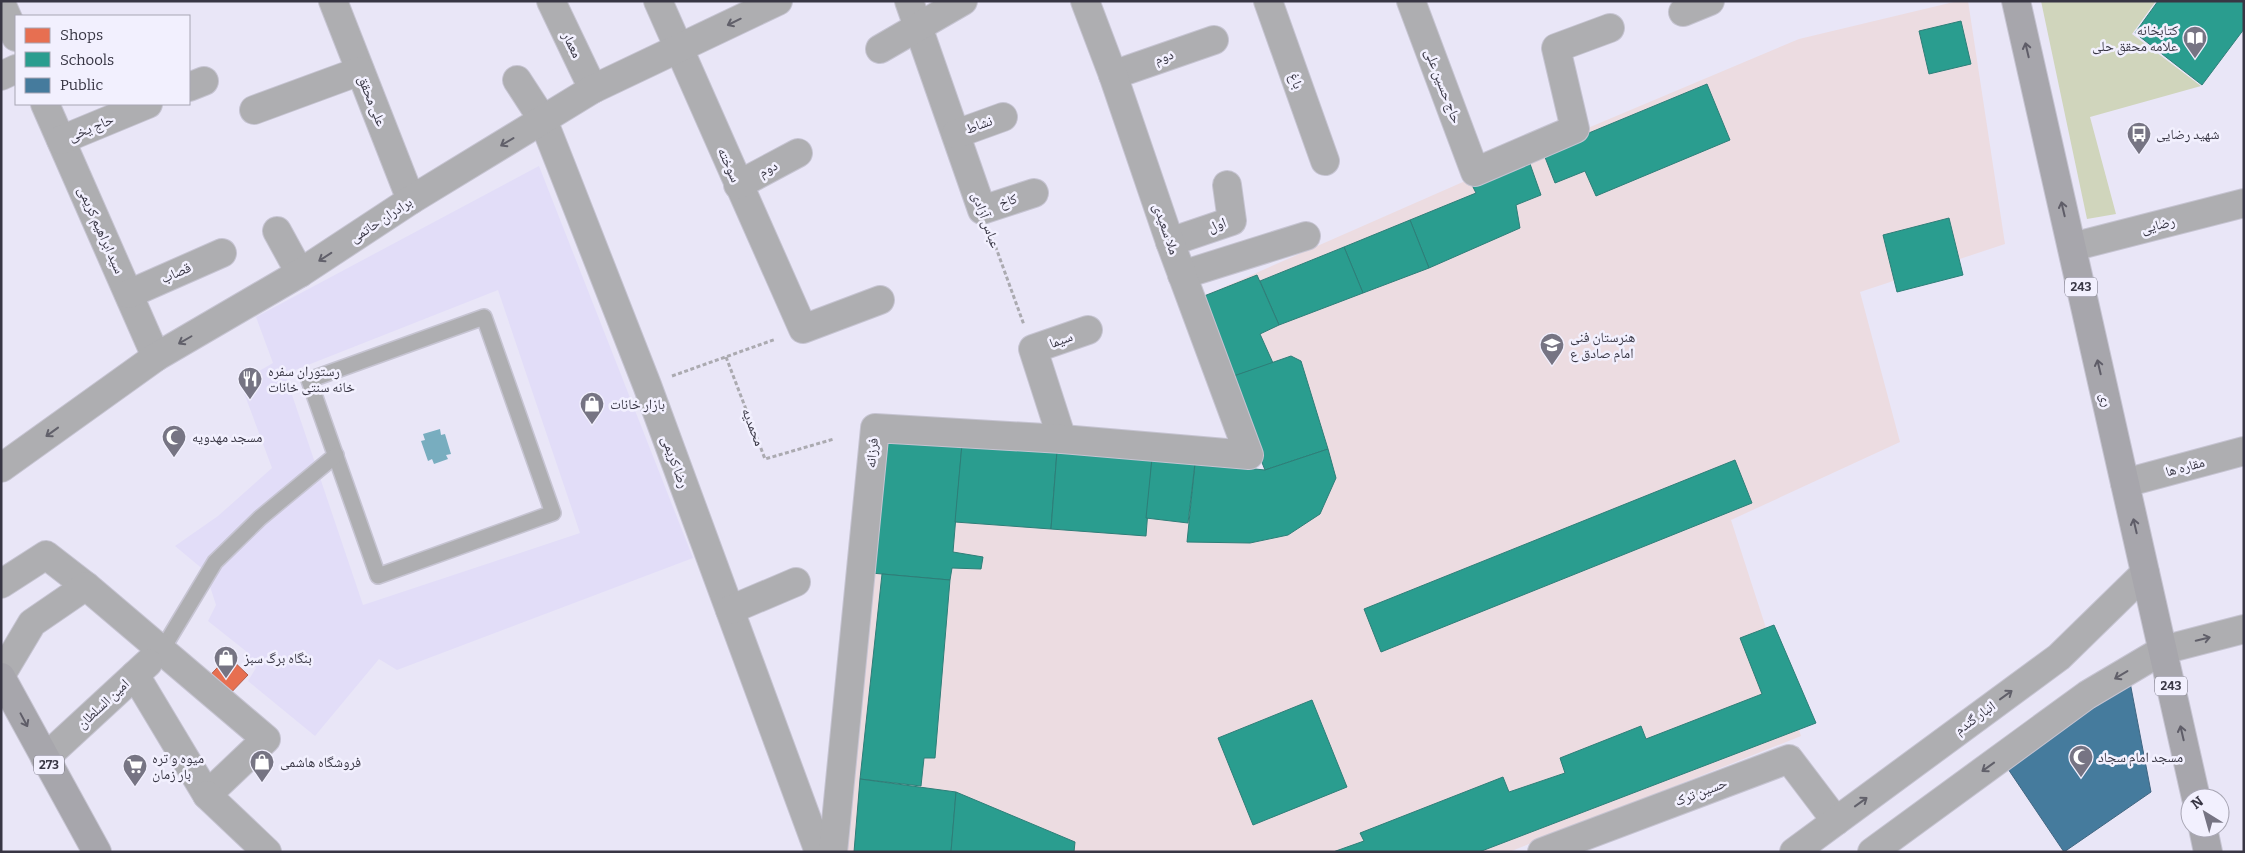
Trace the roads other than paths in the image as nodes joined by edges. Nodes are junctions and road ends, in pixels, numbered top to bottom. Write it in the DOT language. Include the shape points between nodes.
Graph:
graph roads {
  1 [pos="333,1"];
  2 [pos="551,1"];
  3 [pos="658,1"];
  4 [pos="778,1"];
  5 [pos="909,1"];
  6 [pos="963,1"];
  7 [pos="1085,1"];
  8 [pos="1268,1"];
  9 [pos="1411,1"];
  10 [pos="1710,1"];
  11 [pos="2016,1"];
  12 [pos="1,3"];
  13 [pos="1683,12"];
  14 [pos="919,28"];
  15 [pos="1610,28"];
  16 [pos="15,36"];
  17 [pos="1214,40"];
  18 [pos="679,49"];
  19 [pos="880,49"];
  20 [pos="15,69"];
  21 [pos="360,71"];
  22 [pos="1113,75"];
  23 [pos="1,76"];
  24 [pos="517,80"];
  25 [pos="593,89"];
  26 [pos="45,105"];
  27 [pos="146,105"];
  28 [pos="254,110"];
  29 [pos="1004,116"];
  30 [pos="543,120"];
  31 [pos="956,134"];
  32 [pos="61,140"];
  33 [pos="798,153"];
  34 [pos="1325,161"];
  35 [pos="738,185"];
  36 [pos="1227,185"];
  37 [pos="1034,193"];
  38 [pos="411,200"];
  39 [pos="2244,203"];
  40 [pos="982,210"];
  41 [pos="277,231"];
  42 [pos="1306,236"];
  43 [pos="1170,242"];
  44 [pos="2072,247"];
  45 [pos="222,253"];
  46 [pos="300,273"];
  47 [pos="1182,275"];
  48 [pos="129,294"];
  49 [pos="880,300"];
  50 [pos="1088,330"];
  51 [pos="156,356"];
  52 [pos="1062,439"];
  53 [pos="2244,451"];
  54 [pos="336,455"];
  55 [pos="1249,455"];
  56 [pos="1,468"];
  57 [pos="2125,483"];
  58 [pos="2145,573"];
  59 [pos="796,582"];
  60 [pos="1,584"];
  61 [pos="86,586"];
  62 [pos="730,610"];
  63 [pos="2244,629"];
  64 [pos="162,650"];
  65 [pos="2163,650"];
  66 [pos="135,675"];
  67 [pos="1,676"];
  68 [pos="45,758"];
  69 [pos="2194,788"];
  70 [pos="207,795"];
  71 [pos="1836,821"];
  72 [pos="2205,838"];
  73 [pos="97,852"];
  74 [pos="267,852"];
  75 [pos="819,852"];
  76 [pos="834,852"];
  77 [pos="1542,852"];
  78 [pos="1794,852"];
  79 [pos="1872,852"];
  80 [pos="2208,852"];
  1 -- 21 [label="street, علی محقق"];
  2 -- 25 [label="street, معمار"];
  3 -- 18 [label="street, سوخته"];
  4 -- 18 [label="street, برادران حاتمی, one-way"];
  5 -- 14 [label="street, عباس آزادی"];
  6 -- 14 [label="street"];
  7 -- 22 [label="street, ملا سعیدی"];
  8 -- 34 [label="street, باغ"];
  9 -- 15 [label="street, حاج حسین علی" via="1475,172 1575,129 1556,48"];
  10 -- 13 [label="street"];
  44 -- 11 [label="main road, ری / 243, one-way"];
  12 -- 16 [label="street"];
  14 -- 19 [label="street"];
  14 -- 31 [label="street, عباس آزادی"];
  17 -- 22 [label="street, دوم"];
  18 -- 25 [label="street, برادران حاتمی"];
  18 -- 35 [label="street, سوخته"];
  20 -- 23 [label="street"];
  21 -- 28 [label="street"];
  21 -- 38 [label="street, علی محقق"];
  22 -- 43 [label="street, ملا سعیدی"];
  24 -- 30 [label="street, رضا کریمی"];
  25 -- 30 [label="street, برادران حاتمی"];
  26 -- 32 [label="street, سید ابراهیم کریمی"];
  27 -- 32 [label="street, حاج یخی"];
  29 -- 31 [label="street, نشاط"];
  30 -- 38 [label="street, برادران حاتمی, one-way"];
  30 -- 62 [label="street, رضا کریمی" via="647,385"];
  31 -- 40 [label="street, عباس آزادی"];
  32 -- 48 [label="street, سید ابراهیم کریمی"];
  33 -- 35 [label="street, دوم"];
  35 -- 49 [label="street, سوخته" via="803,329"];
  36 -- 43 [label="street, اول" via="1232,221"];
  37 -- 40 [label="street, کاخ"];
  38 -- 46 [label="street, برادران حاتمی, one-way"];
  39 -- 44 [label="street, رضایی"];
  41 -- 46 [label="street"];
  42 -- 47 [label="street"];
  43 -- 47 [label="street, ملا سعیدی"];
  57 -- 44 [label="main road, ری / 243, one-way"];
  45 -- 48 [label="street, قصاب"];
  46 -- 51 [label="street, برادران حاتمی, one-way"];
  47 -- 55 [label="street, ملا سعیدی"];
  48 -- 51 [label="street, سید ابراهیم کریمی"];
  50 -- 52 [label="street, سیما" via="1034,349"];
  51 -- 56 [label="street, برادران حاتمی, one-way"];
  52 -- 55 [label="street, فرزانه"];
  52 -- 76 [label="street, فرزانه" via="875,428"];
  53 -- 57 [label="street, مقاره ها"];
  54 -- 54 [label="lane" via="378,576 554,513 484,317 309,380"];
  54 -- 64 [label="lane" via="260,518 215,562"];
  58 -- 57 [label="main road, ری / 243, one-way"];
  58 -- 65 [label="main road, ری / 243"];
  71 -- 58 [label="street, انبار گندم, one-way" via="2059,656"];
  59 -- 62 [label="street"];
  60 -- 61 [label="street" via="46,556"];
  61 -- 64 [label="street"];
  61 -- 67 [label="street" via="32,623"];
  62 -- 75 [label="street, رضا کریمی"];
  65 -- 63 [label="street, one-way"];
  64 -- 66 [label="street, امین السلطان"];
  64 -- 70 [label="street" via="266,740"];
  69 -- 65 [label="main road, ری / 243, one-way"];
  65 -- 79 [label="street, one-way" via="2087,694"];
  66 -- 68 [label="street, امین السلطان"];
  66 -- 70 [label="street"];
  67 -- 68 [label="main road, 273, one-way"];
  68 -- 73 [label="main road, 273"];
  70 -- 74 [label="street"];
  71 -- 77 [label="street, حسین ترک" via="1789,759"];
  71 -- 78 [label="street, انبار گندم"];
  72 -- 80 [label="main road"];
}
